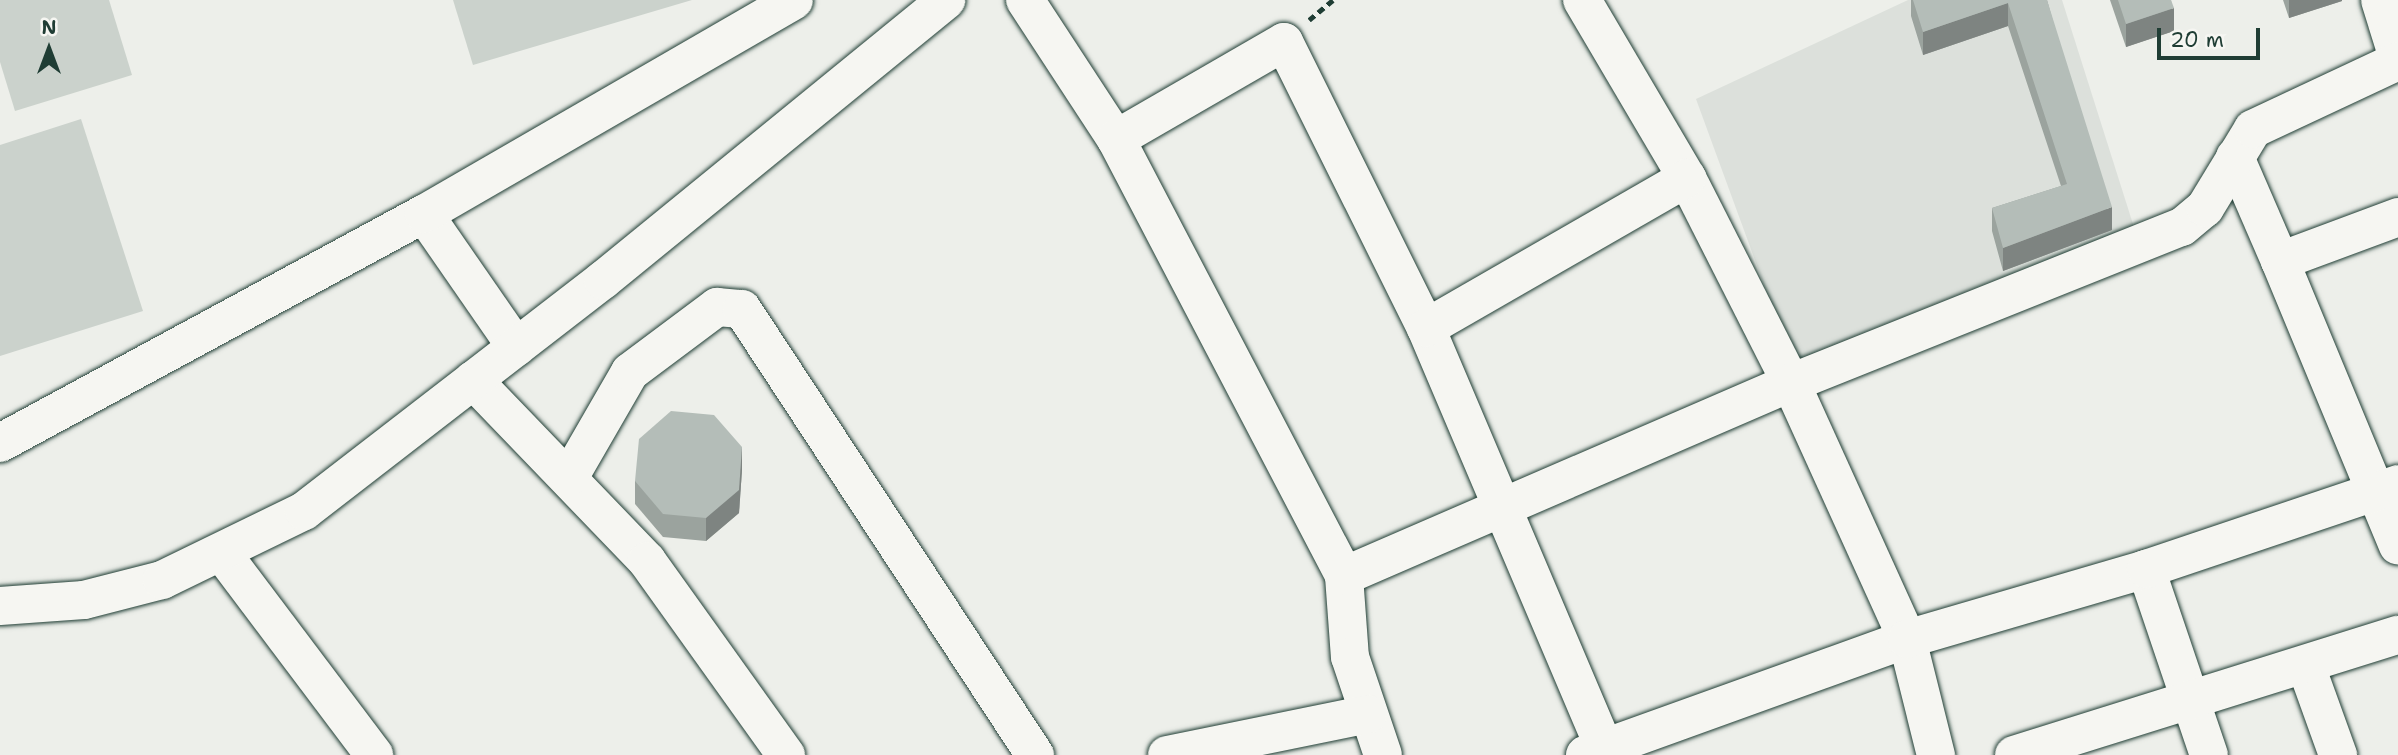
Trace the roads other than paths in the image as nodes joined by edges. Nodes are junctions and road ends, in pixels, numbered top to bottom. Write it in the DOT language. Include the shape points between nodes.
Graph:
graph roads {
  1 [pos="794,0"];
  2 [pos="946,0"];
  3 [pos="1025,0"];
  4 [pos="1582,0"];
  5 [pos="2380,0"];
  6 [pos="2398,60"];
  7 [pos="1116,139"];
  8 [pos="2235,157"];
  9 [pos="1687,178"];
  10 [pos="424,214"];
  11 [pos="2398,217"];
  12 [pos="2280,261"];
  13 [pos="1426,328"];
  14 [pos="516,347"];
  15 [pos="473,380"];
  16 [pos="1791,383"];
  17 [pos="0,443"];
  18 [pos="569,476"];
  19 [pos="2387,488"];
  20 [pos="1504,508"];
  21 [pos="2398,547"];
  22 [pos="222,553"];
  23 [pos="2146,569"];
  24 [pos="1344,576"];
  25 [pos="0,606"];
  26 [pos="2398,635"];
  27 [pos="1907,639"];
  28 [pos="2306,666"];
  29 [pos="2192,698"];
  30 [pos="1368,714"];
  31 [pos="1599,752"];
  32 [pos="374,755"];
  33 [pos="786,755"];
  34 [pos="1035,755"];
  35 [pos="1167,755"];
  36 [pos="1383,755"];
  37 [pos="1936,755"];
  38 [pos="2014,755"];
  39 [pos="2209,755"];
  40 [pos="2338,755"];
  1 -- 10 [label="street"];
  2 -- 14 [label="street"];
  3 -- 7 [label="street"];
  4 -- 9 [label="street"];
  5 -- 6 [label="street"];
  6 -- 8 [label="street" via="2274,116 2253,129"];
  7 -- 13 [label="street" via="1284,42"];
  7 -- 24 [label="street"];
  8 -- 12 [label="street"];
  8 -- 16 [label="street" via="2206,208 2182,227"];
  9 -- 13 [label="street"];
  9 -- 16 [label="street"];
  10 -- 14 [label="street"];
  10 -- 17 [label="street"];
  11 -- 12 [label="street"];
  12 -- 19 [label="street"];
  13 -- 20 [label="street"];
  14 -- 15 [label="street"];
  15 -- 18 [label="street"];
  15 -- 22 [label="street" via="304,511"];
  16 -- 20 [label="street"];
  16 -- 27 [label="street"];
  18 -- 33 [label="street" via="662,579"];
  18 -- 34 [label="street" via="630,372 717,307 742,309"];
  19 -- 21 [label="street"];
  19 -- 23 [label="street"];
  20 -- 24 [label="street"];
  20 -- 31 [label="street"];
  22 -- 25 [label="street" via="162,580 84,600"];
  22 -- 32 [label="street"];
  23 -- 27 [label="street"];
  23 -- 29 [label="street"];
  24 -- 30 [label="street" via="1350,657"];
  26 -- 28 [label="street"];
  27 -- 31 [label="street"];
  27 -- 37 [label="street"];
  28 -- 29 [label="street"];
  28 -- 40 [label="street"];
  29 -- 38 [label="street"];
  29 -- 39 [label="street"];
  30 -- 35 [label="street"];
  30 -- 36 [label="street"];
}
